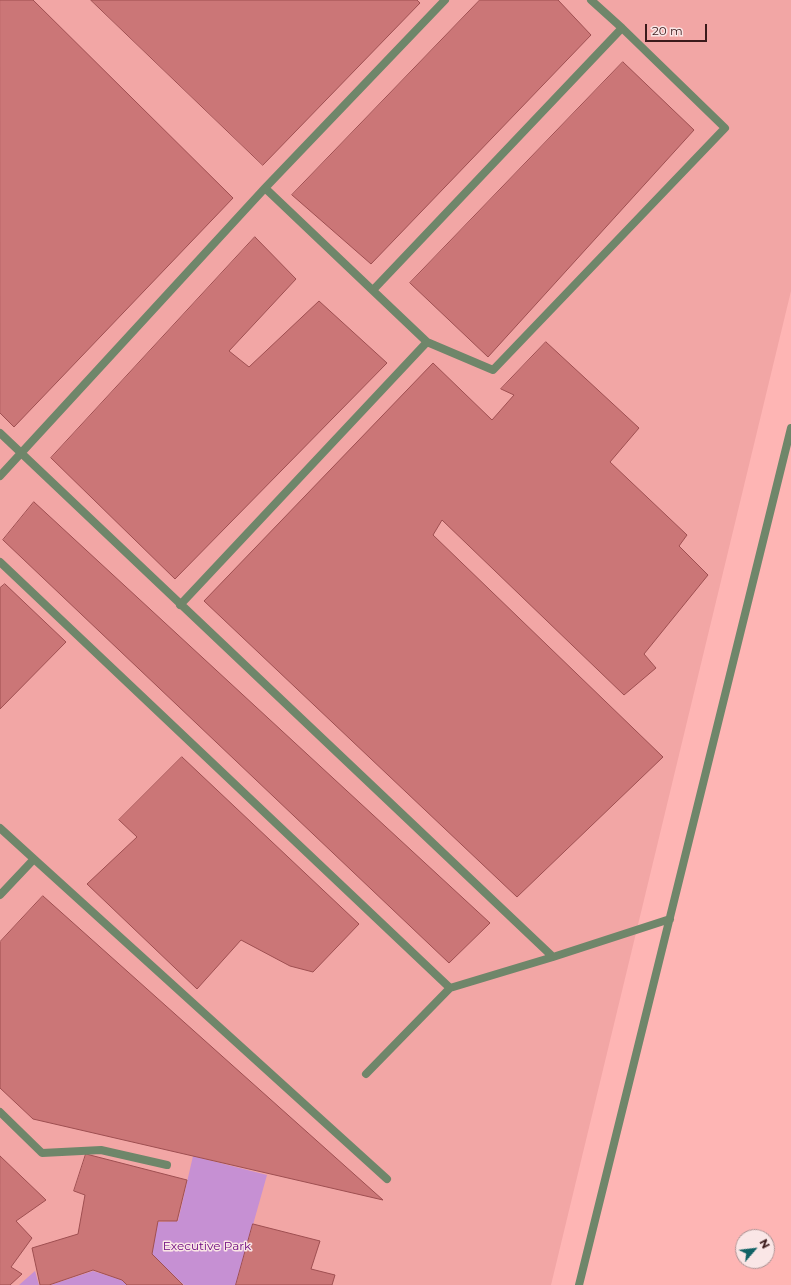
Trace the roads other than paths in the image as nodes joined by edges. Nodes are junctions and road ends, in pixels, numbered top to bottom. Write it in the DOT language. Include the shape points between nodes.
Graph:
graph roads {
  1 [pos="445,0"];
  2 [pos="591,0"];
  3 [pos="622,28"];
  4 [pos="265,188"];
  5 [pos="373,290"];
  6 [pos="427,342"];
  7 [pos="791,428"];
  8 [pos="0,433"];
  9 [pos="21,453"];
  10 [pos="0,476"];
  11 [pos="0,562"];
  12 [pos="180,605"];
  13 [pos="0,828"];
  14 [pos="34,859"];
  15 [pos="0,896"];
  16 [pos="670,919"];
  17 [pos="554,957"];
  18 [pos="450,988"];
  19 [pos="366,1074"];
  20 [pos="0,1112"];
  21 [pos="167,1165"];
  22 [pos="387,1179"];
  23 [pos="579,1285"];
  1 -- 4 [label="street"];
  2 -- 3 [label="street"];
  3 -- 5 [label="street"];
  3 -- 6 [label="street" via="725,128 493,370"];
  4 -- 5 [label="street"];
  4 -- 9 [label="street"];
  5 -- 6 [label="street"];
  6 -- 12 [label="street"];
  7 -- 16 [label="street"];
  8 -- 9 [label="street"];
  9 -- 10 [label="street"];
  9 -- 12 [label="street"];
  11 -- 18 [label="street"];
  12 -- 17 [label="street"];
  13 -- 14 [label="street"];
  14 -- 15 [label="street"];
  14 -- 22 [label="street"];
  16 -- 17 [label="street"];
  16 -- 23 [label="street"];
  17 -- 18 [label="street"];
  18 -- 19 [label="street"];
  20 -- 21 [label="street" via="42,1152 101,1150"];
}
